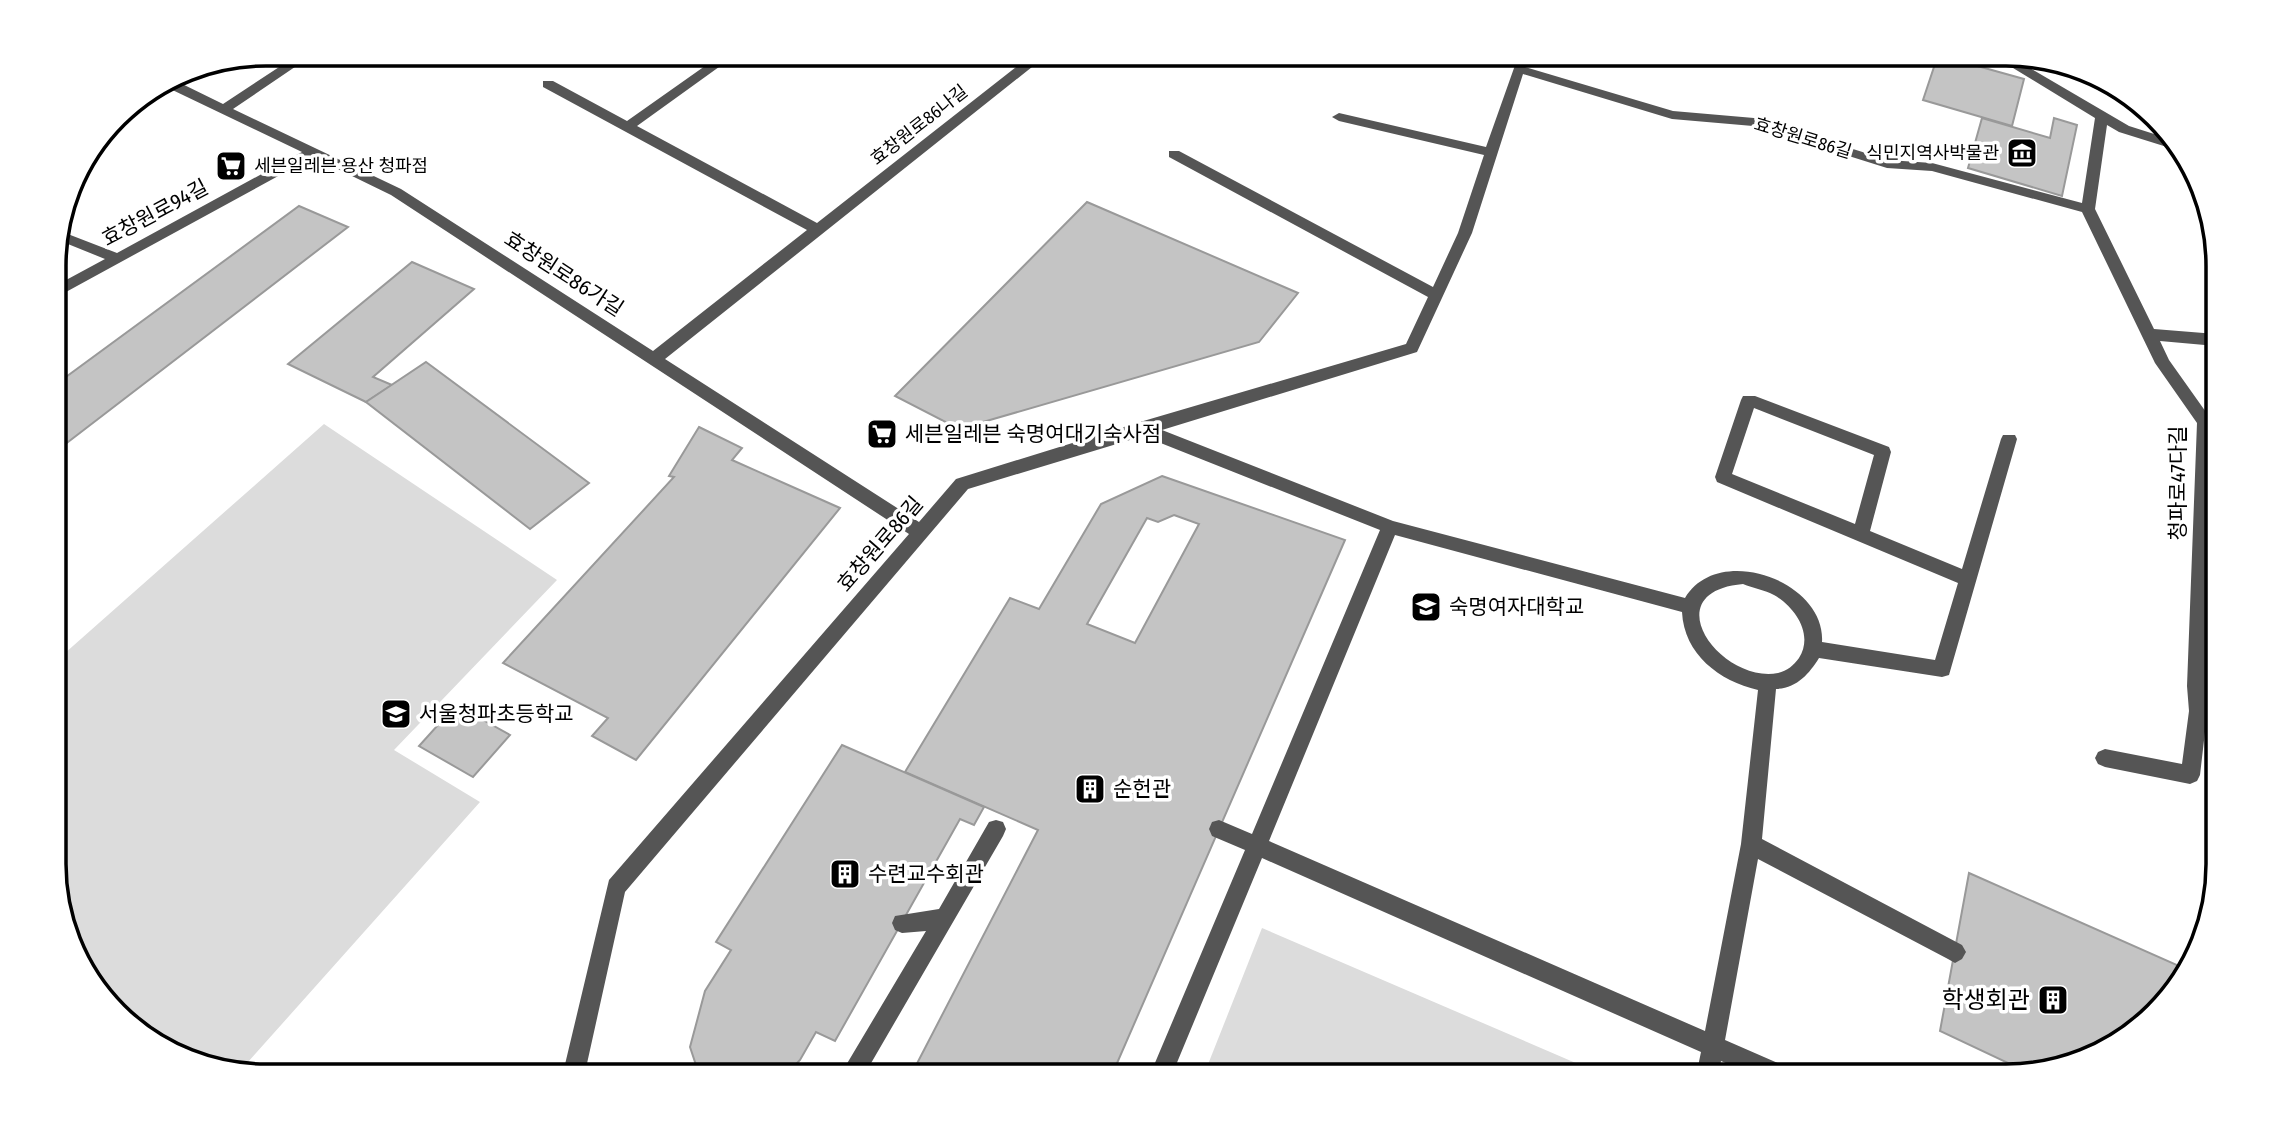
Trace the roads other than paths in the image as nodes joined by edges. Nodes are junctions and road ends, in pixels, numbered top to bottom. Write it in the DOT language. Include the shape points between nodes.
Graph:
graph roads {
  1 [pos="1521,66"];
  2 [pos="1534,66"];
  3 [pos="288,67"];
  4 [pos="713,67"];
  5 [pos="1020,67"];
  6 [pos="2018,67"];
  7 [pos="548,84"];
  8 [pos="179,87"];
  9 [pos="225,107"];
  10 [pos="1339,117"];
  11 [pos="2102,117"];
  12 [pos="627,127"];
  13 [pos="2162,141"];
  14 [pos="314,151"];
  15 [pos="1491,152"];
  16 [pos="1174,154"];
  17 [pos="2088,209"];
  18 [pos="818,230"];
  19 [pos="68,239"];
  20 [pos="116,258"];
  21 [pos="67,286"];
  22 [pos="1436,295"];
  23 [pos="2148,334"];
  24 [pos="2206,339"];
  25 [pos="655,358"];
  26 [pos="2206,419"];
  27 [pos="1140,428"];
  28 [pos="2009,439"];
  29 [pos="2206,512"];
  30 [pos="1390,527"];
  31 [pos="920,533"];
  32 [pos="1861,534"];
  33 [pos="1968,579"];
  34 [pos="1691,607"];
  35 [pos="1815,649"];
  36 [pos="1768,681"];
  37 [pos="2198,711"];
  38 [pos="2206,714"];
  39 [pos="2105,758"];
  40 [pos="996,829"];
  41 [pos="1219,829"];
  42 [pos="1257,844"];
  43 [pos="1751,844"];
  44 [pos="945,919"];
  45 [pos="902,923"];
  46 [pos="1955,952"];
  47 [pos="1713,1046"];
  48 [pos="576,1064"];
  49 [pos="858,1064"];
  50 [pos="1165,1064"];
  51 [pos="1709,1064"];
  52 [pos="1754,1064"];
  1 -- 15 [label="street, 효창원로86길"];
  2 -- 17 [label="street, 효창원로86길" via="1672,116 1754,122 1887,164 1932,167"];
  3 -- 9 [label="street"];
  4 -- 12 [label="street"];
  5 -- 18 [label="street, 효창원로86나길"];
  6 -- 11 [label="street"];
  7 -- 12 [label="street"];
  8 -- 9 [label="street, 효창원로86가길"];
  9 -- 14 [label="street, 효창원로86가길"];
  10 -- 15 [label="street"];
  11 -- 13 [label="street"];
  11 -- 17 [label="street"];
  12 -- 18 [label="street"];
  14 -- 20 [label="street, 효창원로94길"];
  14 -- 25 [label="street, 효창원로86가길" via="396,192"];
  15 -- 22 [label="street, 효창원로86길" via="1465,233"];
  16 -- 22 [label="street"];
  17 -- 23 [label="street, 청파로47다길"];
  18 -- 25 [label="street, 효창원로86나길"];
  19 -- 20 [label="street"];
  20 -- 21 [label="street, 효창원로94길"];
  22 -- 27 [label="street, 효창원로86길" via="1412,348"];
  23 -- 24 [label="street"];
  23 -- 26 [label="street, 청파로47다길" via="2163,363"];
  25 -- 31 [label="street, 효창원로86가길"];
  27 -- 30 [label="street"];
  27 -- 31 [label="street, 효창원로86길" via="962,484"];
  28 -- 33 [label="street"];
  29 -- 37 [label="street, 청파로47다길"];
  30 -- 34 [label="street"];
  30 -- 42 [label="street"];
  31 -- 48 [label="street, 효창원로86길" via="616,887"];
  32 -- 32 [label="street" via="1883,452 1749,400 1723,477"];
  32 -- 33 [label="street"];
  33 -- 35 [label="street" via="1942,669"];
  34 -- 35 [label="street" via="1697,594 1716,581 1742,577 1762,581 1802,609 1815,633"];
  34 -- 36 [label="street" via="1690,621 1703,650 1732,672"];
  35 -- 36 [label="street" via="1800,673"];
  36 -- 43 [label="street"];
  37 -- 38 [label="street"];
  37 -- 39 [label="street, 청파로47다길" via="2190,775"];
  40 -- 44 [label="street"];
  41 -- 42 [label="street"];
  42 -- 47 [label="street"];
  42 -- 50 [label="street"];
  43 -- 46 [label="street"];
  43 -- 47 [label="street"];
  44 -- 45 [label="street"];
  44 -- 49 [label="street"];
  47 -- 51 [label="street"];
  47 -- 52 [label="street"];
}
